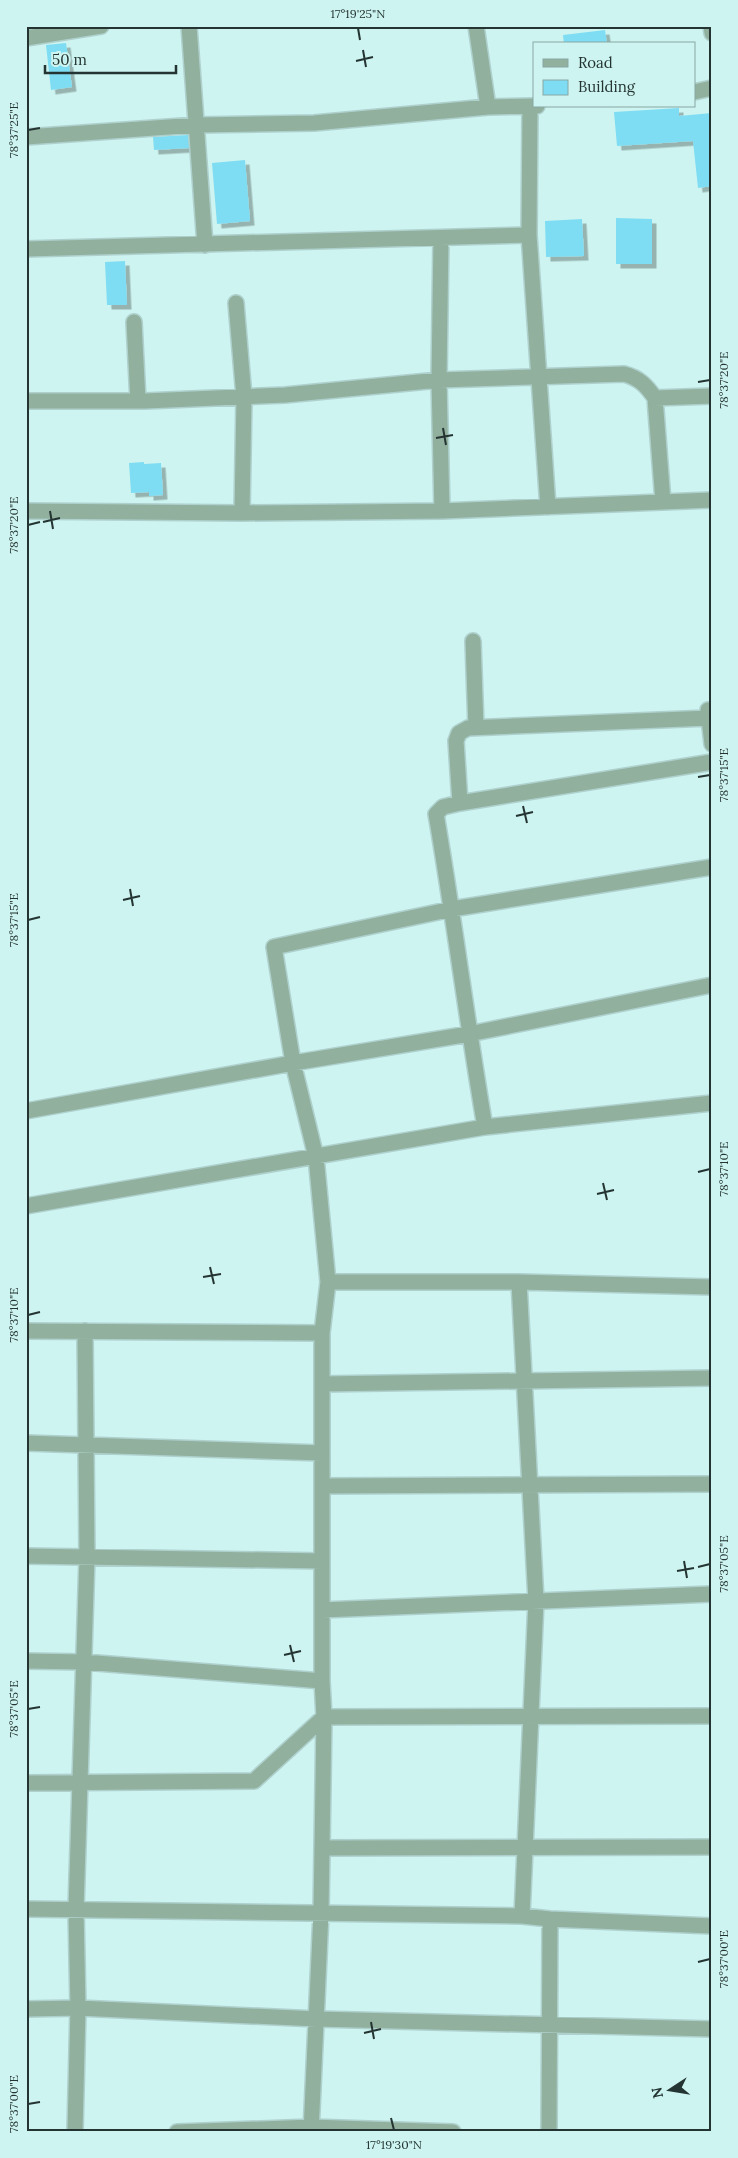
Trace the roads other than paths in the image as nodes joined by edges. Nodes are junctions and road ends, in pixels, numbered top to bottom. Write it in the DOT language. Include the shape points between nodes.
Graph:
graph roads {
  1 [pos="101,26"];
  2 [pos="188,26"];
  3 [pos="476,26"];
  4 [pos="711,26"];
  5 [pos="82,28"];
  6 [pos="712,33"];
  7 [pos="26,38"];
  8 [pos="712,88"];
  9 [pos="696,92"];
  10 [pos="533,106"];
  11 [pos="488,107"];
  12 [pos="197,124"];
  13 [pos="26,137"];
  14 [pos="529,235"];
  15 [pos="441,238"];
  16 [pos="205,245"];
  17 [pos="26,249"];
  18 [pos="236,303"];
  19 [pos="134,322"];
  20 [pos="540,376"];
  21 [pos="439,380"];
  22 [pos="712,396"];
  23 [pos="244,397"];
  24 [pos="655,398"];
  25 [pos="26,401"];
  26 [pos="138,401"];
  27 [pos="712,500"];
  28 [pos="663,502"];
  29 [pos="548,507"];
  30 [pos="26,511"];
  31 [pos="442,511"];
  32 [pos="242,513"];
  33 [pos="472,641"];
  34 [pos="476,728"];
  35 [pos="712,744"];
  36 [pos="712,762"];
  37 [pos="460,803"];
  38 [pos="712,867"];
  39 [pos="452,909"];
  40 [pos="712,985"];
  41 [pos="469,1034"];
  42 [pos="293,1063"];
  43 [pos="712,1103"];
  44 [pos="26,1111"];
  45 [pos="485,1127"];
  46 [pos="316,1157"];
  47 [pos="26,1206"];
  48 [pos="328,1282"];
  49 [pos="519,1282"];
  50 [pos="712,1287"];
  51 [pos="26,1330"];
  52 [pos="85,1331"];
  53 [pos="322,1332"];
  54 [pos="712,1378"];
  55 [pos="525,1379"];
  56 [pos="322,1384"];
  57 [pos="26,1443"];
  58 [pos="87,1444"];
  59 [pos="322,1453"];
  60 [pos="712,1484"];
  61 [pos="530,1485"];
  62 [pos="322,1486"];
  63 [pos="26,1556"];
  64 [pos="87,1557"];
  65 [pos="322,1561"];
  66 [pos="712,1594"];
  67 [pos="536,1602"];
  68 [pos="322,1610"];
  69 [pos="26,1661"];
  70 [pos="84,1662"];
  71 [pos="322,1681"];
  72 [pos="530,1716"];
  73 [pos="712,1716"];
  74 [pos="324,1717"];
  75 [pos="79,1782"];
  76 [pos="26,1783"];
  77 [pos="525,1847"];
  78 [pos="712,1847"];
  79 [pos="322,1848"];
  80 [pos="26,1909"];
  81 [pos="76,1910"];
  82 [pos="321,1913"];
  83 [pos="522,1916"];
  84 [pos="550,1919"];
  85 [pos="712,1926"];
  86 [pos="78,2008"];
  87 [pos="26,2009"];
  88 [pos="317,2019"];
  89 [pos="550,2025"];
  90 [pos="712,2028"];
  91 [pos="312,2129"];
  92 [pos="75,2132"];
  93 [pos="177,2132"];
  94 [pos="454,2132"];
  95 [pos="549,2132"];
  1 -- 5 [label="street"];
  2 -- 12 [label="street"];
  3 -- 11 [label="street"];
  4 -- 6 [label="street"];
  5 -- 7 [label="street"];
  8 -- 9 [label="street"];
  10 -- 11 [label="street"];
  10 -- 14 [label="street"];
  11 -- 12 [label="street" via="314,123"];
  12 -- 13 [label="street"];
  12 -- 16 [label="street"];
  14 -- 15 [label="street"];
  14 -- 20 [label="street"];
  15 -- 16 [label="street"];
  15 -- 21 [label="street"];
  16 -- 17 [label="street"];
  18 -- 23 [label="street"];
  19 -- 26 [label="street"];
  20 -- 21 [label="street"];
  20 -- 24 [label="street" via="624,374 637,378"];
  20 -- 29 [label="street"];
  21 -- 23 [label="street"];
  21 -- 31 [label="street"];
  22 -- 24 [label="street"];
  23 -- 26 [label="street"];
  23 -- 32 [label="street"];
  24 -- 28 [label="street"];
  25 -- 26 [label="street"];
  27 -- 28 [label="street"];
  28 -- 29 [label="street"];
  29 -- 31 [label="street"];
  30 -- 32 [label="street"];
  31 -- 32 [label="street"];
  33 -- 34 [label="street"];
  34 -- 35 [label="street" via="708,713"];
  34 -- 37 [label="street" via="459,733 456,741"];
  36 -- 37 [label="street"];
  37 -- 39 [label="street" via="443,807 436,814"];
  38 -- 39 [label="street"];
  39 -- 41 [label="street"];
  39 -- 42 [label="street" via="274,947"];
  40 -- 41 [label="street"];
  41 -- 42 [label="street"];
  41 -- 45 [label="street"];
  42 -- 44 [label="street"];
  42 -- 46 [label="street"];
  43 -- 45 [label="street"];
  45 -- 46 [label="street"];
  46 -- 47 [label="street"];
  46 -- 48 [label="street"];
  48 -- 49 [label="street"];
  48 -- 53 [label="street"];
  49 -- 50 [label="street"];
  49 -- 55 [label="street"];
  51 -- 52 [label="street"];
  52 -- 53 [label="street"];
  52 -- 58 [label="street"];
  53 -- 56 [label="street"];
  54 -- 55 [label="street"];
  55 -- 56 [label="street"];
  55 -- 61 [label="street"];
  56 -- 59 [label="street"];
  57 -- 58 [label="street"];
  58 -- 59 [label="street"];
  58 -- 64 [label="street"];
  59 -- 62 [label="street"];
  60 -- 61 [label="street"];
  61 -- 62 [label="street"];
  61 -- 67 [label="street"];
  62 -- 65 [label="street"];
  63 -- 64 [label="street"];
  64 -- 65 [label="street"];
  64 -- 70 [label="street"];
  65 -- 68 [label="street"];
  66 -- 67 [label="street"];
  67 -- 68 [label="street"];
  67 -- 72 [label="street"];
  68 -- 71 [label="street"];
  69 -- 70 [label="street"];
  70 -- 71 [label="street"];
  70 -- 75 [label="street"];
  71 -- 74 [label="street"];
  72 -- 73 [label="street"];
  72 -- 74 [label="street"];
  72 -- 77 [label="street"];
  74 -- 75 [label="street" via="254,1781"];
  74 -- 79 [label="street"];
  75 -- 76 [label="street"];
  75 -- 81 [label="street"];
  77 -- 78 [label="street"];
  77 -- 79 [label="street"];
  77 -- 83 [label="street"];
  79 -- 82 [label="street"];
  80 -- 81 [label="street"];
  81 -- 82 [label="street"];
  81 -- 86 [label="street"];
  82 -- 83 [label="street"];
  82 -- 88 [label="street"];
  83 -- 84 [label="street"];
  84 -- 85 [label="street"];
  84 -- 89 [label="street"];
  86 -- 87 [label="street"];
  86 -- 88 [label="street"];
  86 -- 92 [label="street"];
  88 -- 89 [label="street"];
  88 -- 91 [label="street"];
  89 -- 90 [label="street"];
  89 -- 95 [label="street"];
  91 -- 93 [label="street"];
  91 -- 94 [label="street"];
}
